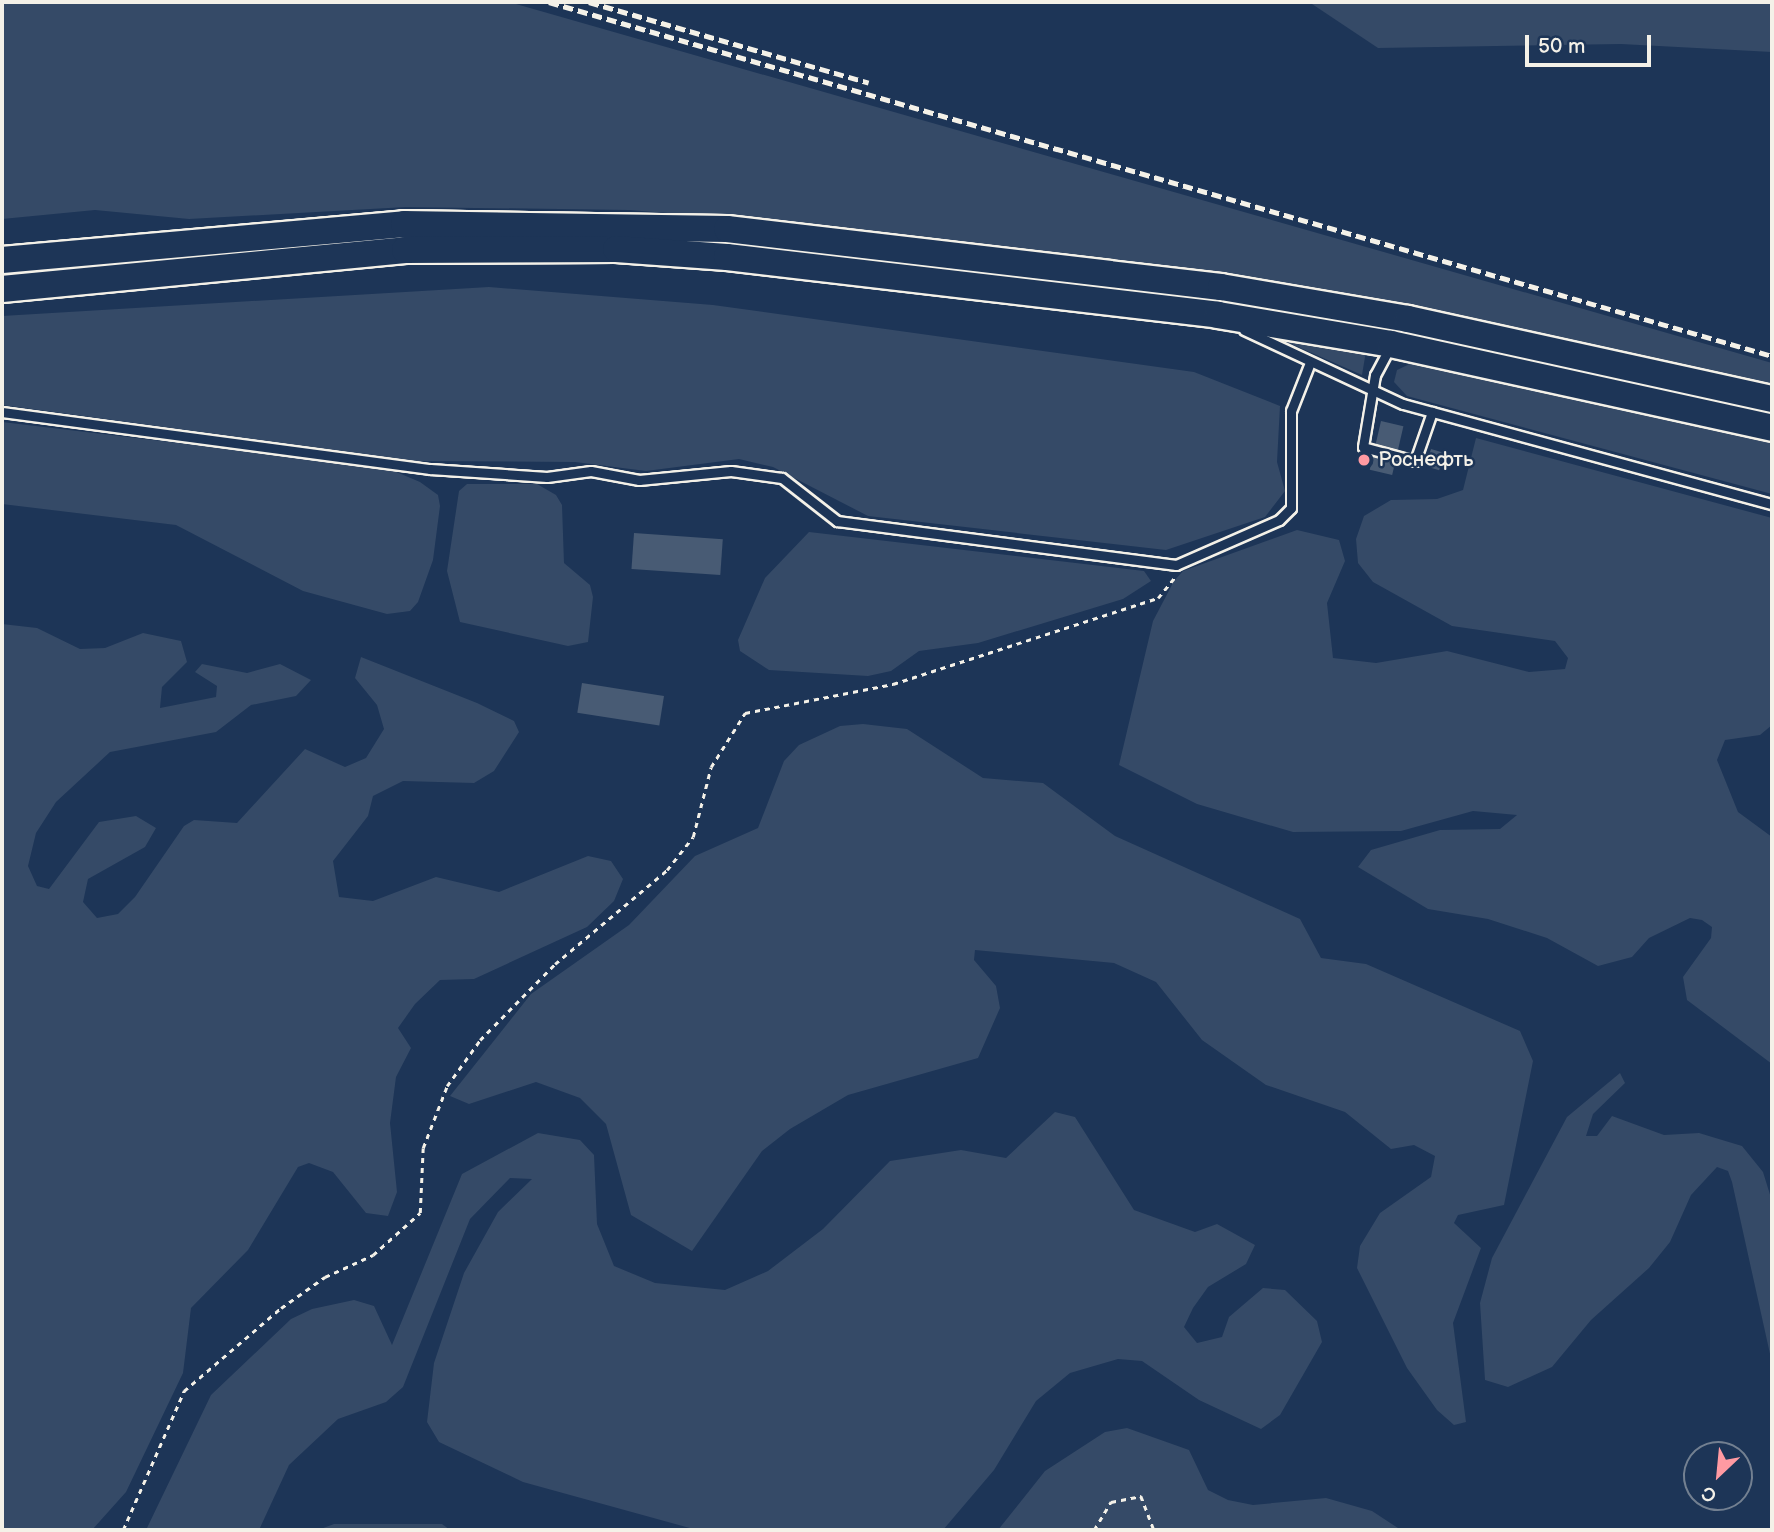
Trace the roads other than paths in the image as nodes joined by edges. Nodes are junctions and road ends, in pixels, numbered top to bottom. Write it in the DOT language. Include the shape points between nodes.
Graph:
graph roads {
  1 [pos="2,260"];
  2 [pos="1221,287"];
  3 [pos="2,289"];
  4 [pos="1217,315"];
  5 [pos="1400,331"];
  6 [pos="1309,365"];
  7 [pos="1371,392"];
  8 [pos="1772,399"];
  9 [pos="2,412"];
  10 [pos="1432,412"];
  11 [pos="1772,428"];
  12 [pos="1772,504"];
  1 -- 2 [label="main road" via="304,229 604,223 1040,262"];
  2 -- 4 [label="main road"];
  2 -- 5 [label="main road"];
  3 -- 4 [label="main road" via="303,257 616,249"];
  4 -- 5 [label="main road"];
  4 -- 6 [label="lane"];
  5 -- 7 [label="lane"];
  5 -- 8 [label="main road"];
  5 -- 11 [label="main road"];
  6 -- 7 [label="lane"];
  6 -- 9 [label="lane" via="1291,411 1291,508 1279,520 1177,565 837,521 782,478 731,471 639,480 591,471 547,477 430,469"];
  7 -- 10 [label="lane"];
  7 -- 10 [label="lane" via="1363,447 1415,461"];
  10 -- 12 [label="lane"];
}
